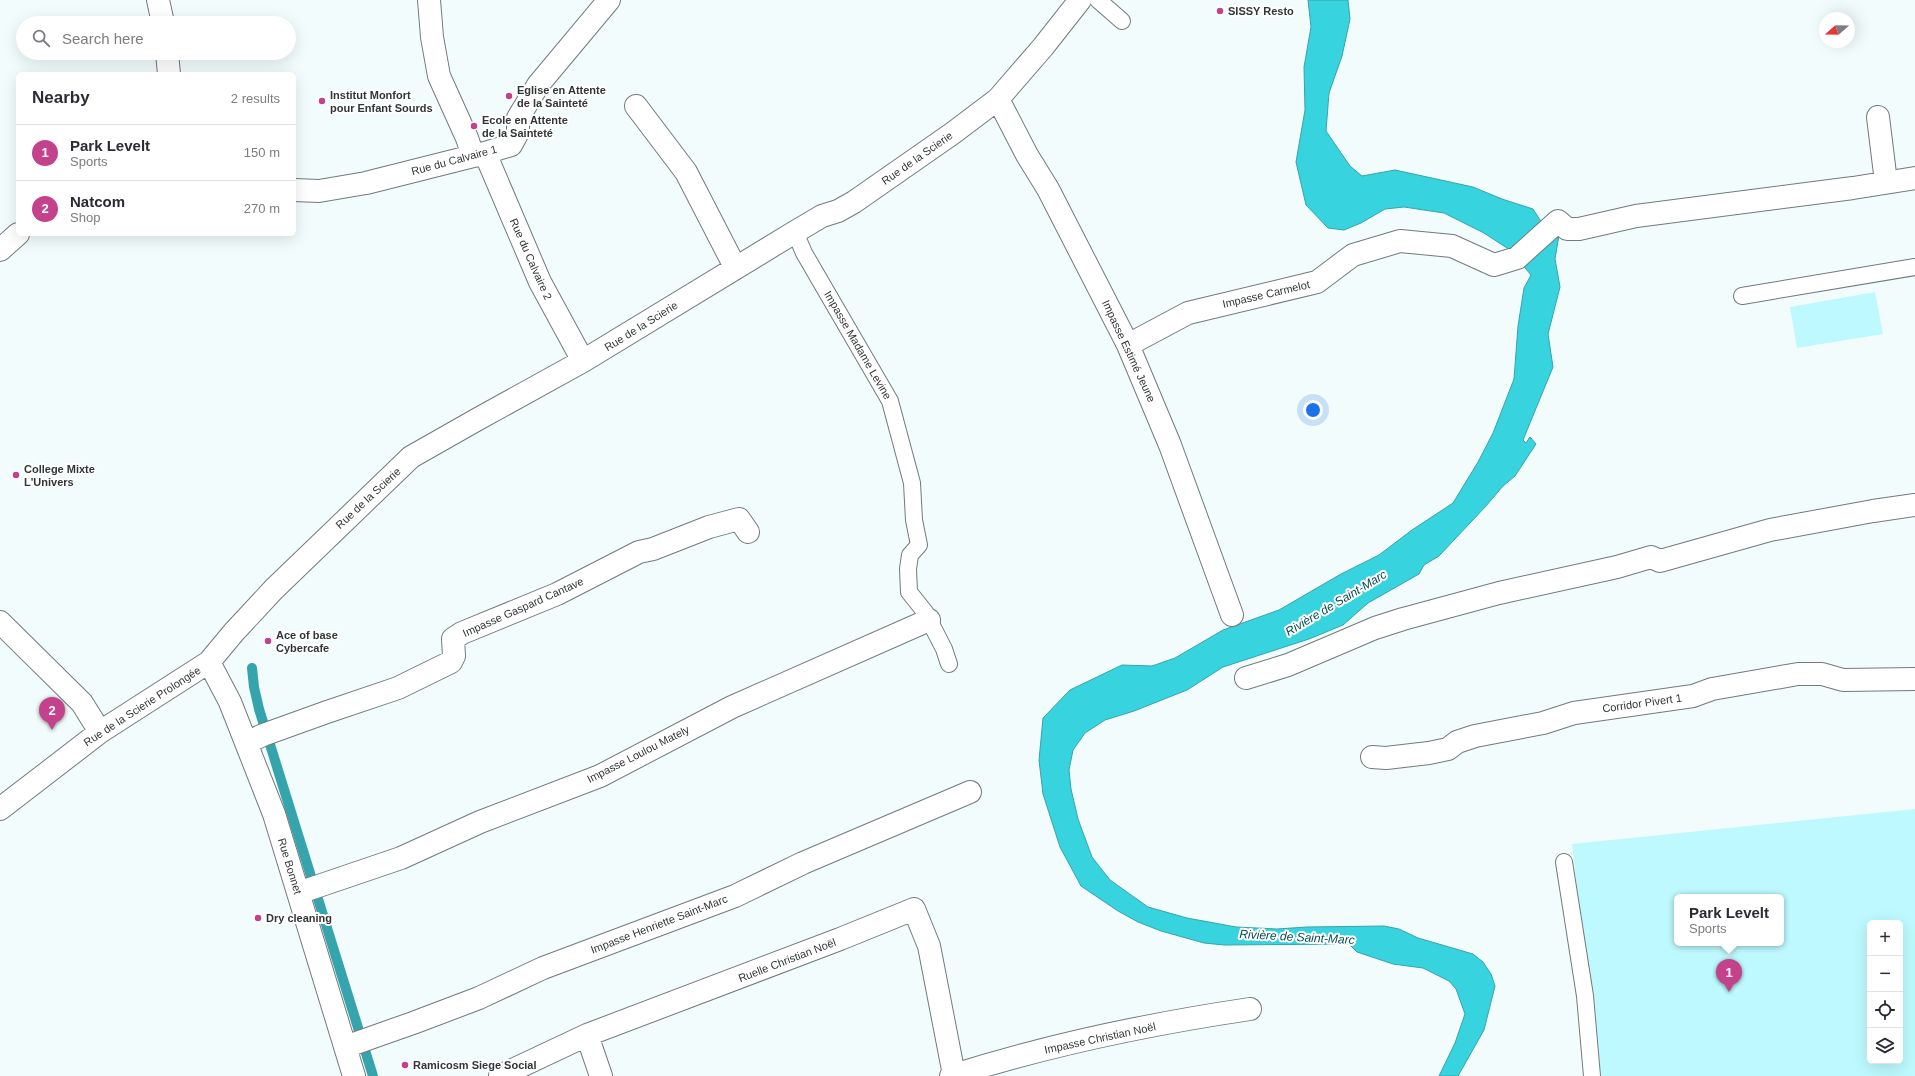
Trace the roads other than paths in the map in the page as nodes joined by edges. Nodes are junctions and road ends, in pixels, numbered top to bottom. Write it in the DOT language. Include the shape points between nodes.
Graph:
graph roads {
  1 [pos="158,0"];
  2 [pos="429,0"];
  3 [pos="608,0"];
  4 [pos="1080,0"];
  5 [pos="1098,0"];
  6 [pos="161,16"];
  7 [pos="1122,21"];
  8 [pos="168,60"];
  9 [pos="169,72"];
  10 [pos="998,99"];
  11 [pos="636,106"];
  12 [pos="1878,117"];
  13 [pos="479,154"];
  14 [pos="1915,178"];
  15 [pos="1886,182"];
  16 [pos="296,190"];
  17 [pos="795,232"];
  18 [pos="16,236"];
  19 [pos="0,250"];
  20 [pos="735,267"];
  21 [pos="1915,267"];
  22 [pos="1742,296"];
  23 [pos="1128,345"];
  24 [pos="583,361"];
  25 [pos="1915,505"];
  26 [pos="748,532"];
  27 [pos="1232,615"];
  28 [pos="929,620"];
  29 [pos="0,622"];
  30 [pos="209,662"];
  31 [pos="949,664"];
  32 [pos="1246,678"];
  33 [pos="1915,679"];
  34 [pos="100,732"];
  35 [pos="262,736"];
  36 [pos="1372,757"];
  37 [pos="970,792"];
  38 [pos="0,809"];
  39 [pos="1564,862"];
  40 [pos="310,889"];
  41 [pos="1250,1009"];
  42 [pos="588,1035"];
  43 [pos="358,1043"];
  44 [pos="354,1076"];
  45 [pos="500,1076"];
  46 [pos="601,1076"];
  47 [pos="953,1076"];
  48 [pos="1592,1076"];
  1 -- 6 [label="street"];
  2 -- 13 [label="street, Rue du Calvaire 2" via="438,76 467,138"];
  3 -- 13 [label="street, Rue du Calvaire 1" via="538,85 518,118 518,132 511,145"];
  4 -- 10 [label="street, Rue de la Scierie" via="1043,48"];
  5 -- 7 [label="lane"];
  8 -- 9 [label="street"];
  10 -- 17 [label="street, Rue de la Scierie" via="854,202 822,216"];
  10 -- 23 [label="street, Impasse Estimé Jeune" via="1027,156 1052,196"];
  11 -- 20 [label="street" via="686,172"];
  12 -- 15 [label="street"];
  13 -- 16 [label="street, Rue du Calvaire 1" via="366,183 319,192"];
  13 -- 24 [label="street, Rue du Calvaire 2" via="540,282"];
  14 -- 15 [label="street"];
  15 -- 23 [label="street, Impasse Carmelot" via="1636,216 1579,229 1567,229 1558,221 1517,258 1494,265 1452,246 1400,241 1353,255 1317,282 1188,313"];
  17 -- 20 [label="street, Rue de la Scierie"];
  17 -- 28 [label="lane, Impasse Madame Levine" via="804,253 890,401 912,483 914,520 919,546 910,555 909,592"];
  18 -- 19 [label="street"];
  20 -- 24 [label="street, Rue de la Scierie"];
  21 -- 22 [label="lane"];
  23 -- 27 [label="street, Impasse Estimé Jeune" via="1170,445"];
  24 -- 30 [label="street, Rue de la Scierie" via="411,457 274,589"];
  25 -- 32 [label="street" via="1770,530 1660,561 1651,557 1499,593 1375,628 1288,665"];
  26 -- 35 [label="street, Impasse Gaspard Cantave" via="739,519 709,526 639,552 558,594 462,633 453,639 454,656 451,662 398,688"];
  28 -- 31 [label="lane, Impasse Madame Levine"];
  28 -- 40 [label="street, Impasse Loulou Mately" via="732,707 600,776 480,822 401,858"];
  29 -- 34 [label="street" via="82,703"];
  30 -- 34 [label="street, Rue de la Scierie Prolongée"];
  30 -- 35 [label="street, Rue Bonnet" via="230,702"];
  33 -- 36 [label="street, Corridor Pivert 1" via="1843,680 1822,674 1798,674 1712,689 1693,696 1574,713 1543,723 1475,736 1457,742 1448,749 1429,753"];
  34 -- 38 [label="street, Rue de la Scierie Prolongée"];
  35 -- 40 [label="street, Rue Bonnet" via="274,814"];
  37 -- 43 [label="street, Impasse Henriette Saint-Marc" via="803,863 735,896 543,968 479,998"];
  39 -- 48 [label="lane" via="1585,996"];
  40 -- 43 [label="street, Rue Bonnet"];
  41 -- 47 [label="street, Impasse Christian Noël" via="1074,1041"];
  42 -- 45 [label="street, Ruelle Christian Noël"];
  42 -- 46 [label="street"];
  42 -- 47 [label="street, Ruelle Christian Noël" via="914,909 929,946"];
  43 -- 44 [label="street, Rue Bonnet"];
}
